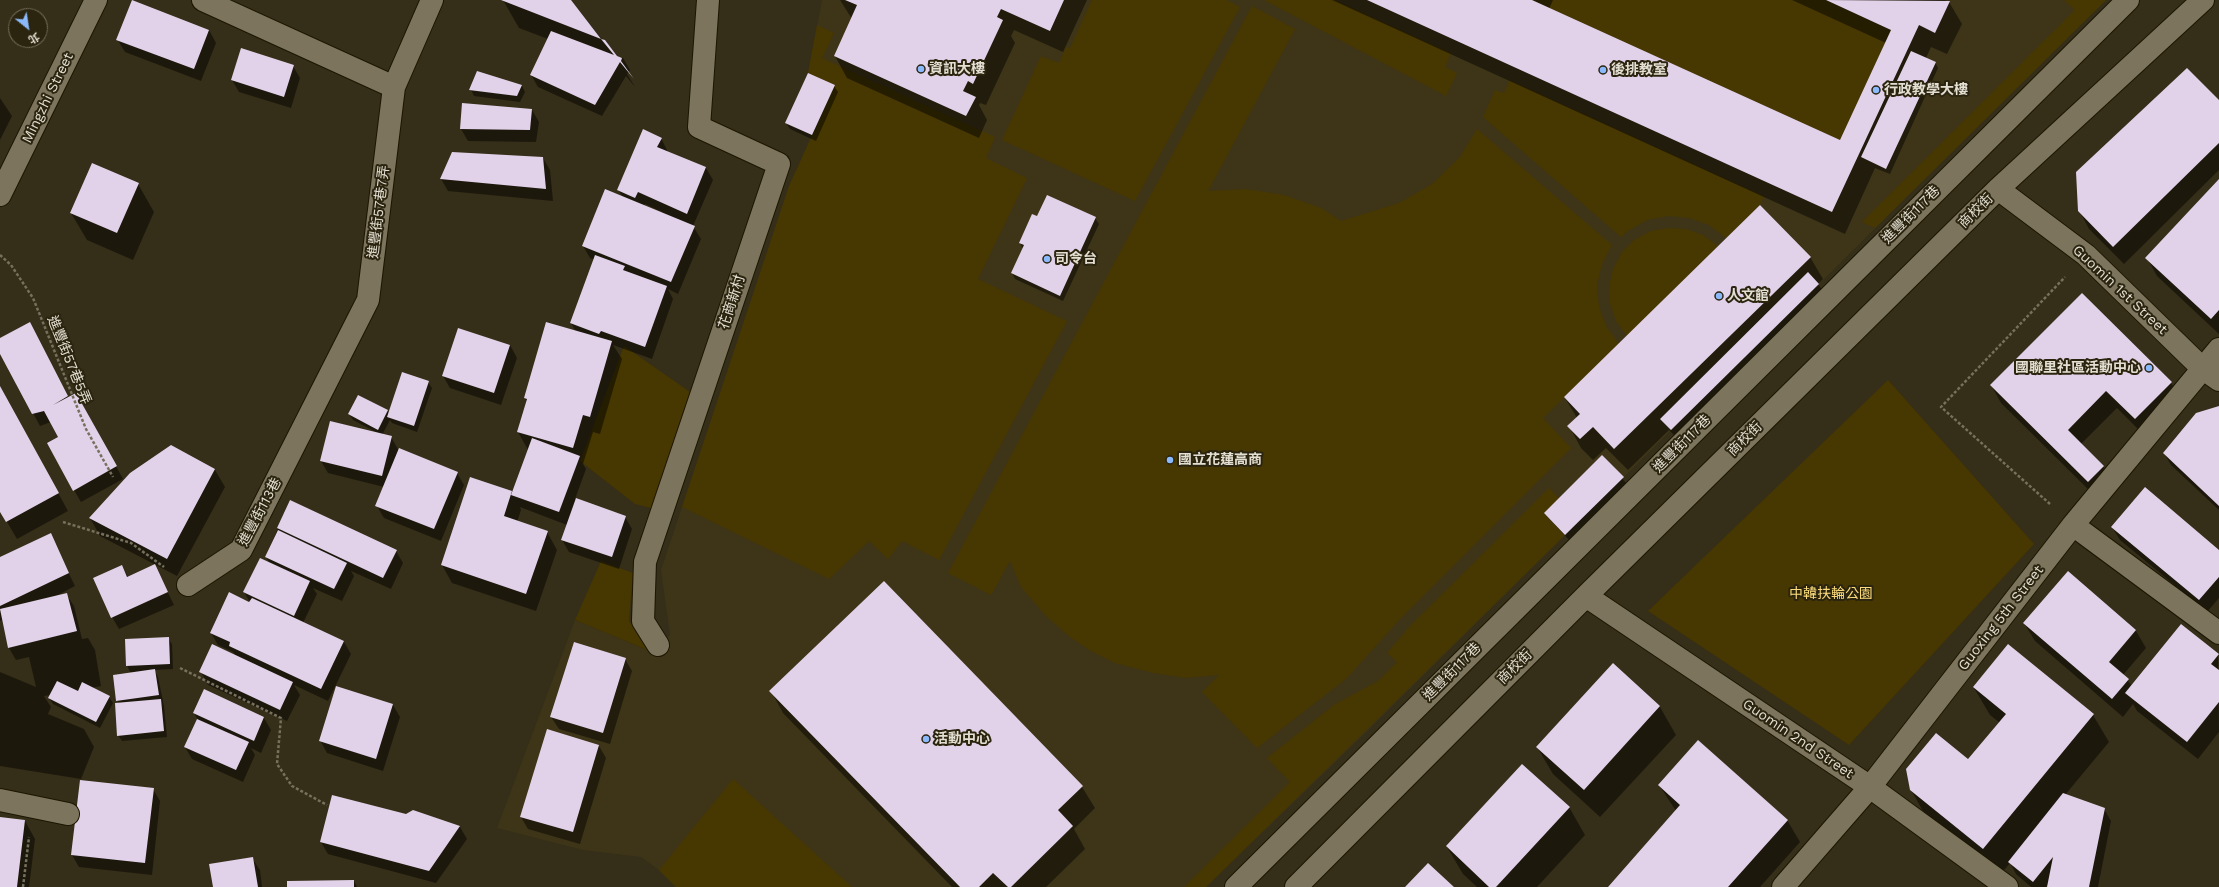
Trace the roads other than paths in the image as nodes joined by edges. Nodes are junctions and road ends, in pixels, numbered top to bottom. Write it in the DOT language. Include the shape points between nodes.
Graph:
graph roads {
  1 [pos="96,0"];
  2 [pos="203,0"];
  3 [pos="432,0"];
  4 [pos="708,0"];
  5 [pos="2128,0"];
  6 [pos="2203,0"];
  7 [pos="394,87"];
  8 [pos="1998,189"];
  9 [pos="0,195"];
  10 [pos="2219,349"];
  11 [pos="2210,374"];
  12 [pos="308,418"];
  13 [pos="2073,524"];
  14 [pos="188,585"];
  15 [pos="1586,596"];
  16 [pos="2219,633"];
  17 [pos="658,645"];
  18 [pos="1870,788"];
  19 [pos="0,800"];
  20 [pos="68,814"];
  21 [pos="1236,887"];
  22 [pos="1296,887"];
  23 [pos="1783,887"];
  24 [pos="2007,887"];
  1 -- 9 [label="street, Mingzhi Street"];
  2 -- 7 [label="street"];
  3 -- 7 [label="street, 進豐街57巷7弄"];
  4 -- 17 [label="street, 花商新村" via="699,127 778,164 645,562 643,621"];
  5 -- 21 [label="street, 進豐街117巷"];
  6 -- 8 [label="street, 商校街"];
  7 -- 12 [label="street, 進豐街57巷7弄" via="368,300"];
  8 -- 11 [label="street, Guomin 1st Street" via="2086,255"];
  8 -- 15 [label="street, 商校街"];
  10 -- 11 [label="street, Guoxing 5th Street"];
  11 -- 13 [label="street, Guoxing 5th Street"];
  12 -- 14 [label="street, 進豐街113巷" via="241,550"];
  13 -- 16 [label="street"];
  13 -- 18 [label="street, Guoxing 5th Street"];
  15 -- 18 [label="street, Guomin 2nd Street"];
  15 -- 22 [label="street, 商校街"];
  18 -- 23 [label="street, Guoxing 5th Street"];
  18 -- 24 [label="street, Guomin 2nd Street"];
  19 -- 20 [label="street"];
}
